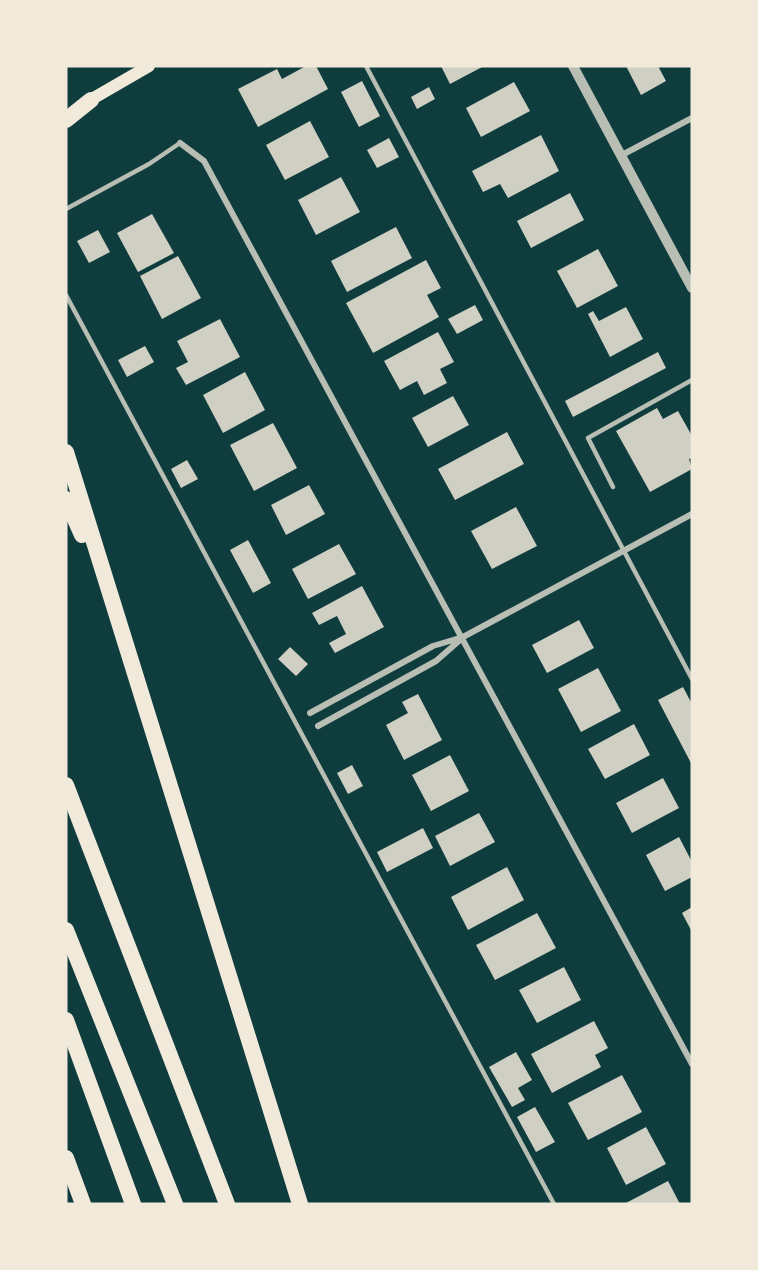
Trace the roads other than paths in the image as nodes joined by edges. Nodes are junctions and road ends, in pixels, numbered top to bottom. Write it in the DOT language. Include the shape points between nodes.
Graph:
graph roads {
  1 [pos="148,66"];
  2 [pos="366,66"];
  3 [pos="573,66"];
  4 [pos="91,100"];
  5 [pos="66,114"];
  6 [pos="692,118"];
  7 [pos="66,120"];
  8 [pos="180,143"];
  9 [pos="620,156"];
  10 [pos="66,209"];
  11 [pos="692,288"];
  12 [pos="66,295"];
  13 [pos="692,380"];
  14 [pos="66,452"];
  15 [pos="613,487"];
  16 [pos="66,499"];
  17 [pos="692,514"];
  18 [pos="623,551"];
  19 [pos="111,602"];
  20 [pos="463,637"];
  21 [pos="692,679"];
  22 [pos="310,713"];
  23 [pos="318,726"];
  24 [pos="66,785"];
  25 [pos="66,930"];
  26 [pos="66,1020"];
  27 [pos="692,1064"];
  28 [pos="66,1158"];
  29 [pos="83,1204"];
  30 [pos="133,1204"];
  31 [pos="175,1204"];
  32 [pos="227,1204"];
  33 [pos="300,1204"];
  34 [pos="554,1204"];
  1 -- 4 [label="main road"];
  2 -- 18 [label="lane"];
  3 -- 9 [label="street"];
  4 -- 5 [label="main road"];
  4 -- 7 [label="highway"];
  6 -- 9 [label="street"];
  8 -- 10 [label="lane"];
  8 -- 20 [label="street" via="204,161"];
  9 -- 11 [label="street"];
  12 -- 34 [label="lane"];
  13 -- 15 [label="lane" via="588,438"];
  14 -- 19 [label="highway"];
  16 -- 19 [label="highway"];
  17 -- 18 [label="street"];
  18 -- 20 [label="street"];
  18 -- 21 [label="lane"];
  19 -- 33 [label="highway"];
  20 -- 22 [label="street" via="433,646"];
  20 -- 23 [label="street" via="436,661"];
  20 -- 27 [label="street"];
  24 -- 32 [label="highway"];
  25 -- 31 [label="highway"];
  26 -- 30 [label="highway"];
  28 -- 29 [label="highway"];
}
